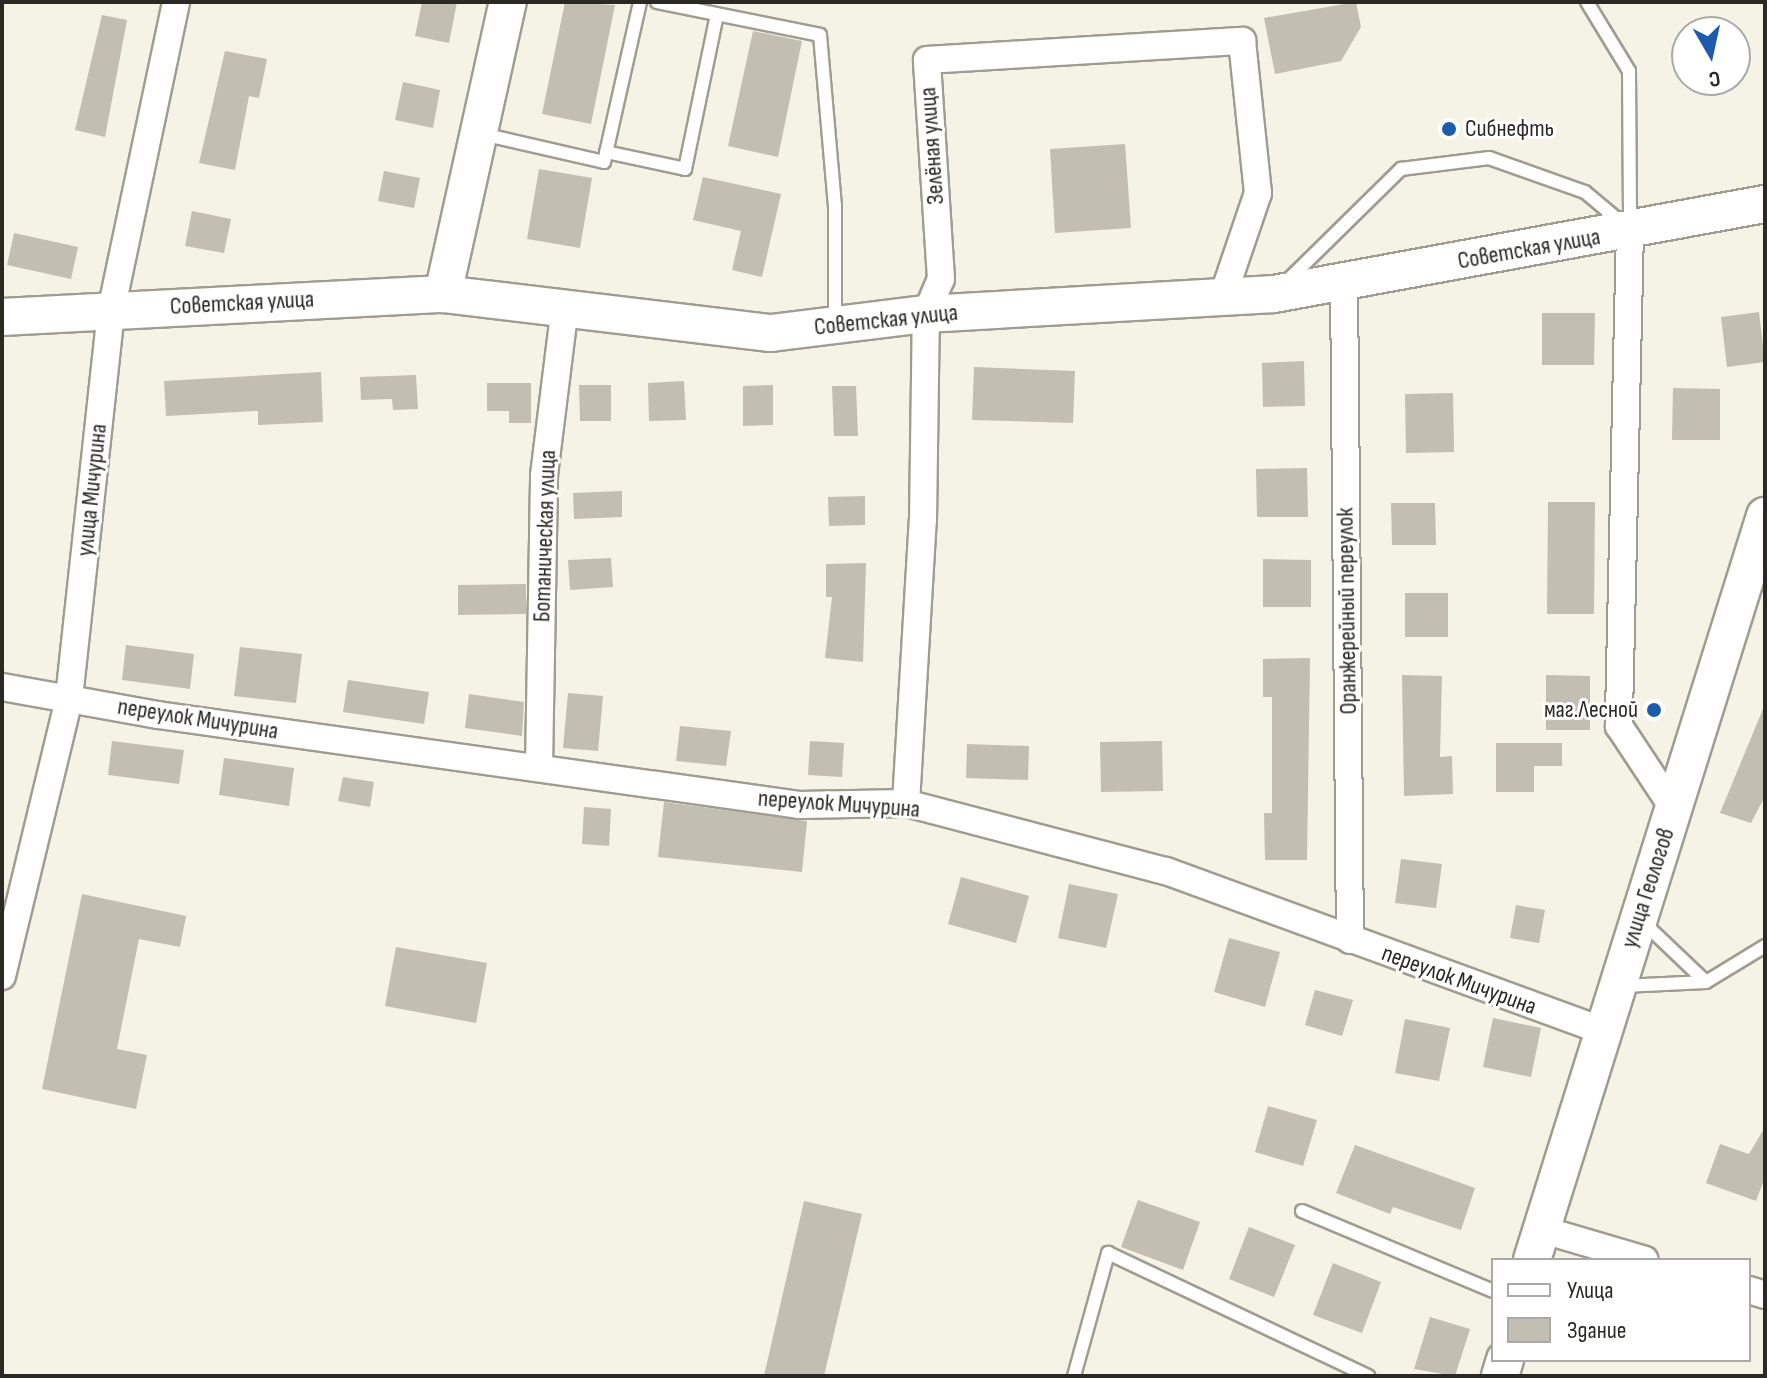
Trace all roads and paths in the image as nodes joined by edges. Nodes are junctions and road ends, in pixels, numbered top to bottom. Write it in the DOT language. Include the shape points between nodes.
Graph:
graph roads {
  1 [pos="176,2"];
  2 [pos="508,2"];
  3 [pos="640,2"];
  4 [pos="657,2"];
  5 [pos="1587,2"];
  6 [pos="717,14"];
  7 [pos="479,134"];
  8 [pos="606,152"];
  9 [pos="1765,204"];
  10 [pos="1630,230"];
  11 [pos="1344,282"];
  12 [pos="1224,293"];
  13 [pos="443,294"];
  14 [pos="1274,294"];
  15 [pos="565,306"];
  16 [pos="111,311"];
  17 [pos="926,314"];
  18 [pos="2,317"];
  19 [pos="835,325"];
  20 [pos="1765,516"];
  21 [pos="2,687"];
  22 [pos="69,698"];
  23 [pos="539,767"];
  24 [pos="906,803"];
  25 [pos="1674,809"];
  26 [pos="1640,918"];
  27 [pos="1350,940"];
  28 [pos="1765,946"];
  29 [pos="2,976"];
  30 [pos="1706,982"];
  31 [pos="1614,987"];
  32 [pos="1601,1030"];
  33 [pos="1302,1211"];
  34 [pos="1536,1245"];
  35 [pos="1630,1258"];
  36 [pos="1491,1290"];
  37 [pos="1074,1376"];
  38 [pos="1368,1376"];
  1 -- 16 [label="street, улица Мичурина"];
  2 -- 7 [label="street"];
  3 -- 8 [label="lane"];
  4 -- 6 [label="lane"];
  5 -- 10 [label="lane" via="1629,71"];
  6 -- 8 [label="lane" via="685,169"];
  6 -- 19 [label="lane" via="820,35 835,206"];
  7 -- 8 [label="lane" via="604,162"];
  7 -- 13 [label="street"];
  9 -- 10 [label="street, Советская улица"];
  10 -- 11 [label="street, Советская улица"];
  10 -- 14 [label="lane" via="1585,192 1489,158 1401,169"];
  10 -- 25 [label="street" via="1619,726"];
  11 -- 14 [label="street, Советская улица"];
  11 -- 27 [label="street, Оранжерейный переулок"];
  12 -- 14 [label="street, Советская улица"];
  12 -- 17 [label="street, Советская улица"];
  12 -- 17 [label="street, Зелёная улица" via="1258,193 1242,41 927,60 941,279"];
  13 -- 15 [label="street, Советская улица"];
  13 -- 16 [label="street, Советская улица"];
  15 -- 19 [label="street, Советская улица" via="771,333"];
  15 -- 23 [label="street, Ботаническая улица" via="544,475"];
  16 -- 18 [label="street, Советская улица"];
  16 -- 22 [label="street, улица Мичурина"];
  17 -- 19 [label="street, Советская улица"];
  17 -- 24 [label="street, Зелёная улица" via="923,520"];
  20 -- 25 [label="street, улица Геологов"];
  21 -- 22 [label="street, переулок Мичурина"];
  22 -- 23 [label="street, переулок Мичурина"];
  22 -- 29 [label="street, улица Мичурина"];
  23 -- 24 [label="street, переулок Мичурина" via="799,805"];
  24 -- 27 [label="street, переулок Мичурина" via="1166,871"];
  25 -- 26 [label="street, улица Геологов"];
  26 -- 30 [label="lane"];
  26 -- 31 [label="street, улица Геологов"];
  27 -- 32 [label="street, переулок Мичурина"];
  28 -- 30 [label="lane"];
  30 -- 31 [label="lane"];
  31 -- 32 [label="street, улица Геологов"];
  32 -- 34 [label="street, улица Геологов"];
  33 -- 36 [label="lane"];
  34 -- 35 [label="street"];
  37 -- 38 [label="lane" via="1108,1253"];
}
